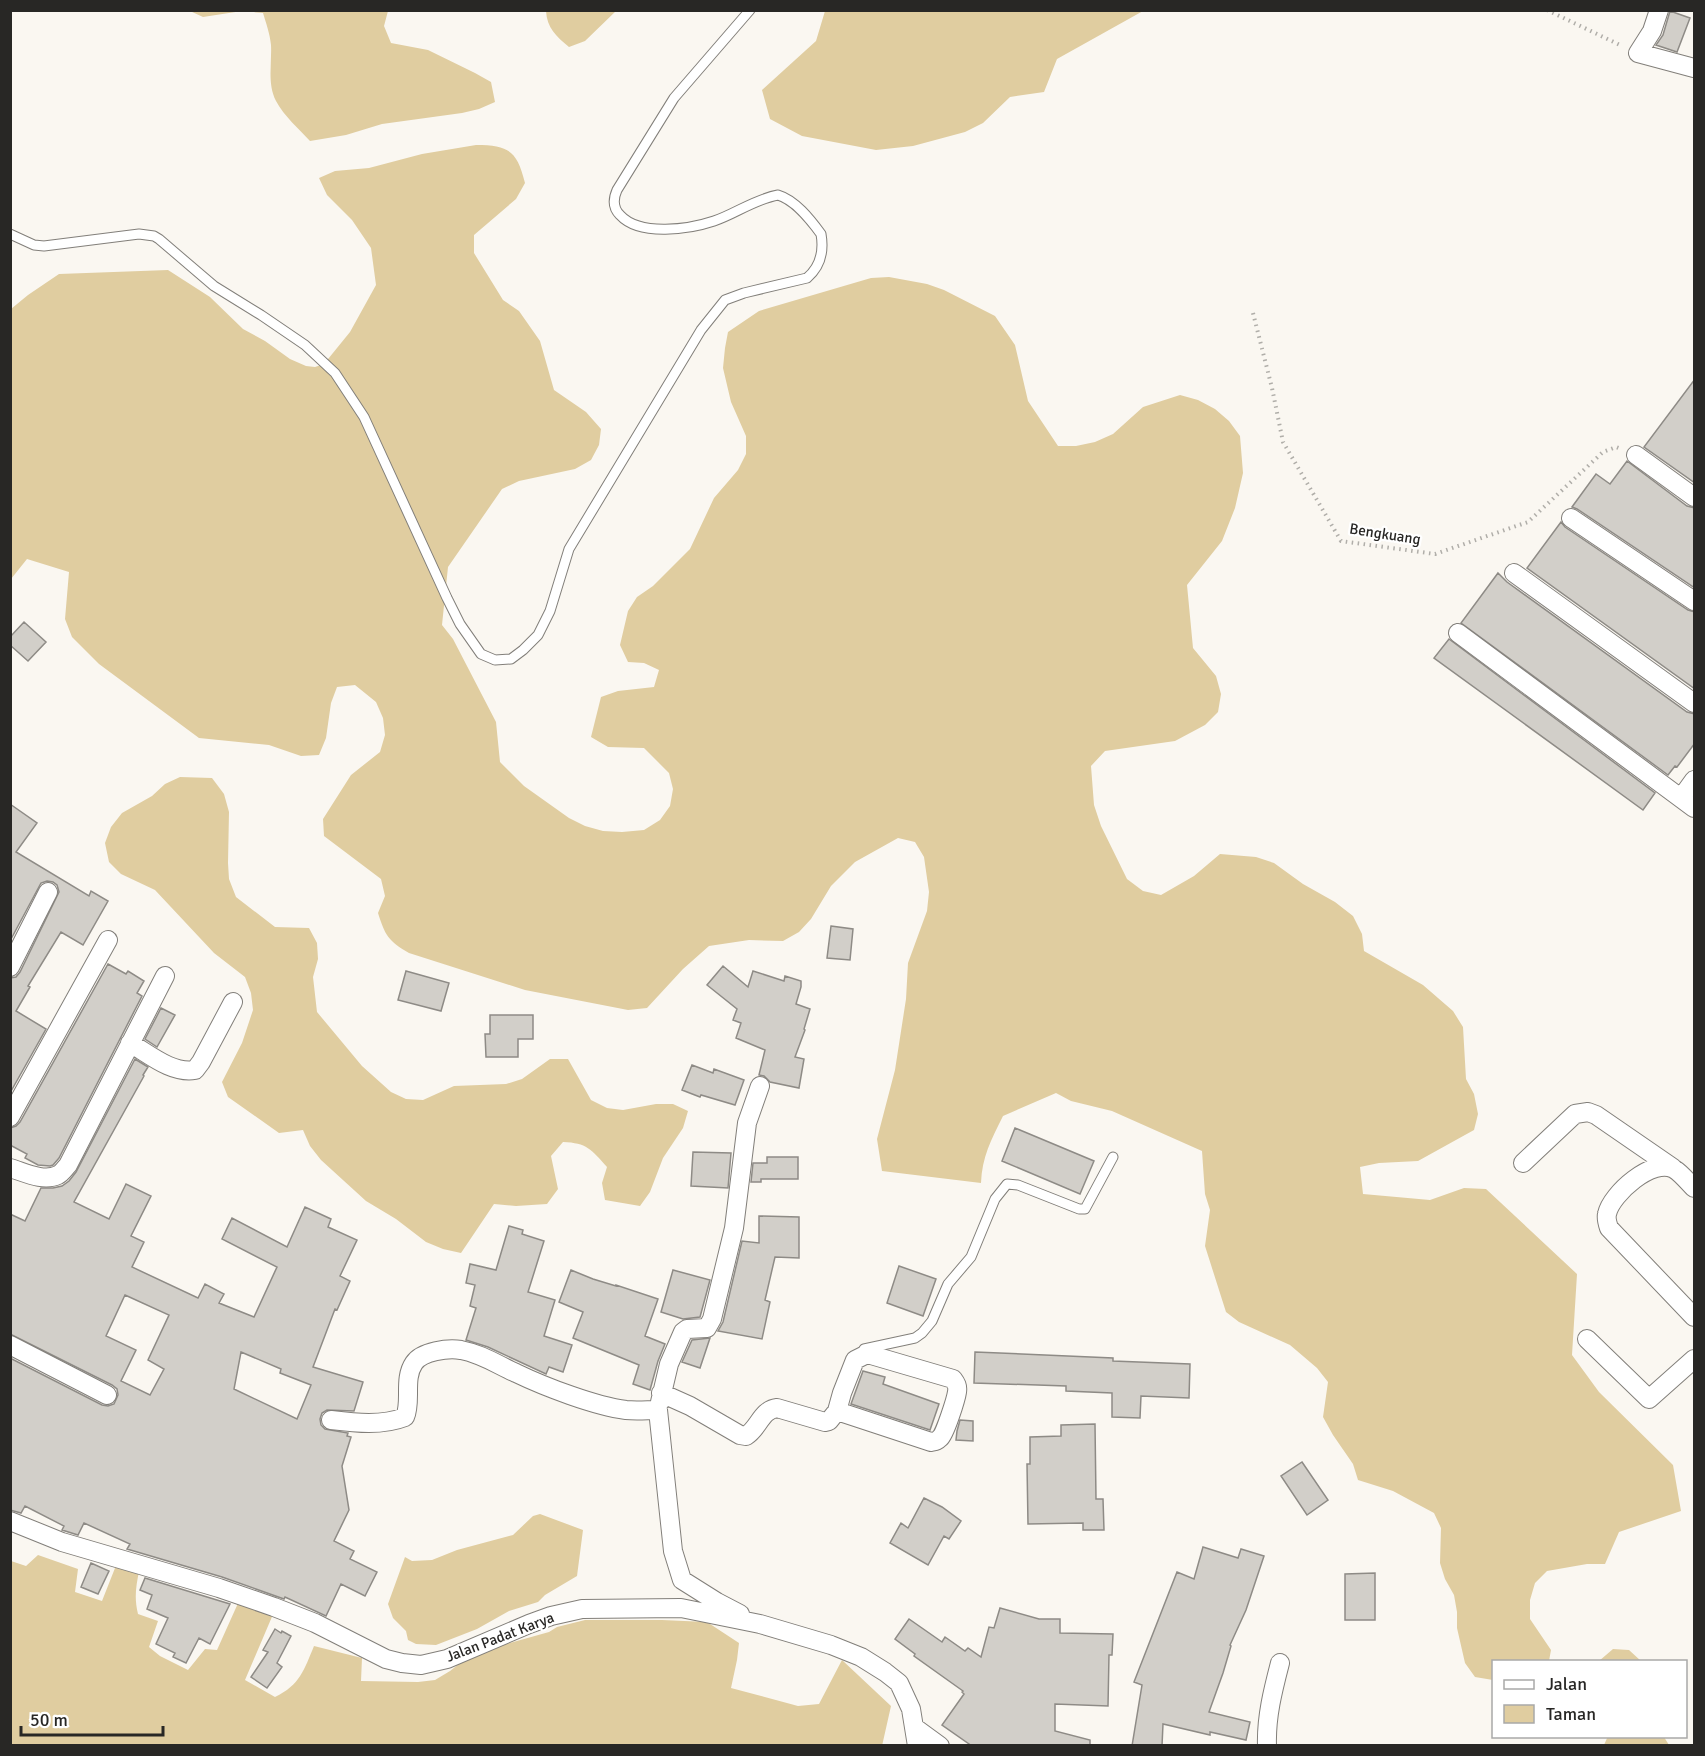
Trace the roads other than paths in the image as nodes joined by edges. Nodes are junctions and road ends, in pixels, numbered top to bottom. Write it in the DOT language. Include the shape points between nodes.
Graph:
graph roads {
  1 [pos="750,10"];
  2 [pos="1659,10"];
  3 [pos="1695,68"];
  4 [pos="10,234"];
  5 [pos="1636,455"];
  6 [pos="1695,497"];
  7 [pos="1571,518"];
  8 [pos="1514,573"];
  9 [pos="1695,602"];
  10 [pos="1458,633"];
  11 [pos="1695,703"];
  12 [pos="1695,780"];
  13 [pos="1688,803"];
  14 [pos="48,892"];
  15 [pos="108,940"];
  16 [pos="10,967"];
  17 [pos="165,976"];
  18 [pos="233,1002"];
  19 [pos="130,1043"];
  20 [pos="760,1086"];
  21 [pos="10,1117"];
  22 [pos="1113,1157"];
  23 [pos="1523,1163"];
  24 [pos="10,1168"];
  25 [pos="1673,1168"];
  26 [pos="1695,1188"];
  27 [pos="1695,1317"];
  28 [pos="1587,1339"];
  29 [pos="10,1345"];
  30 [pos="1695,1359"];
  31 [pos="855,1360"];
  32 [pos="107,1395"];
  33 [pos="660,1401"];
  34 [pos="837,1411"];
  35 [pos="331,1420"];
  36 [pos="10,1521"];
  37 [pos="760,1624"];
  38 [pos="1280,1663"];
  39 [pos="914,1727"];
  40 [pos="917,1746"];
  41 [pos="940,1746"];
  42 [pos="1267,1746"];
  1 -- 4 [label="lane" via="674,98 617,190 615,208 631,223 657,230 694,226 778,195 786,197 821,234 821,260 807,278 725,300 701,330 569,549 550,611 538,635 511,659 495,660 473,645 447,598 364,417 335,373 305,345 214,286 154,236 139,234 44,246"];
  2 -- 3 [label="street" via="1638,53"];
  5 -- 6 [label="street"];
  7 -- 9 [label="street"];
  8 -- 11 [label="street"];
  10 -- 13 [label="street"];
  12 -- 13 [label="street"];
  14 -- 16 [label="street"];
  15 -- 21 [label="street"];
  17 -- 19 [label="street"];
  18 -- 19 [label="street" via="195,1070 175,1069"];
  19 -- 24 [label="street" via="68,1164 59,1174 40,1177"];
  20 -- 33 [label="street" via="747,1123 734,1228 712,1319 707,1328 683,1332 669,1364"];
  22 -- 31 [label="lane" via="1085,1209 1007,1184 995,1199 970,1257 948,1284 932,1322 915,1338 864,1349"];
  23 -- 25 [label="street" via="1575,1114 1588,1112"];
  25 -- 26 [label="street"];
  25 -- 27 [label="street" via="1656,1167 1634,1178 1607,1215 1609,1228"];
  28 -- 30 [label="street" via="1649,1399"];
  29 -- 32 [label="street"];
  31 -- 34 [label="street"];
  31 -- 34 [label="street" via="871,1355 952,1379 957,1383 957,1392 946,1427 942,1436 931,1442"];
  33 -- 34 [label="street" via="690,1406 746,1436 770,1409 825,1422"];
  33 -- 35 [label="street" via="627,1410 602,1404 518,1374 484,1356 454,1349 423,1356 414,1363 405,1417 366,1424"];
  33 -- 37 [label="street" via="673,1551 682,1580"];
  36 -- 37 [label="street, Jalan Padat Karya" via="62,1542 274,1607 402,1663 421,1665 447,1659 529,1624 582,1609 681,1608"];
  37 -- 39 [label="street, Jalan Padat Karya" via="861,1657 885,1672 899,1683"];
  38 -- 42 [label="street" via="1266,1725"];
  39 -- 40 [label="street, Jalan Padat Karya"];
  39 -- 41 [label="street"];
}
